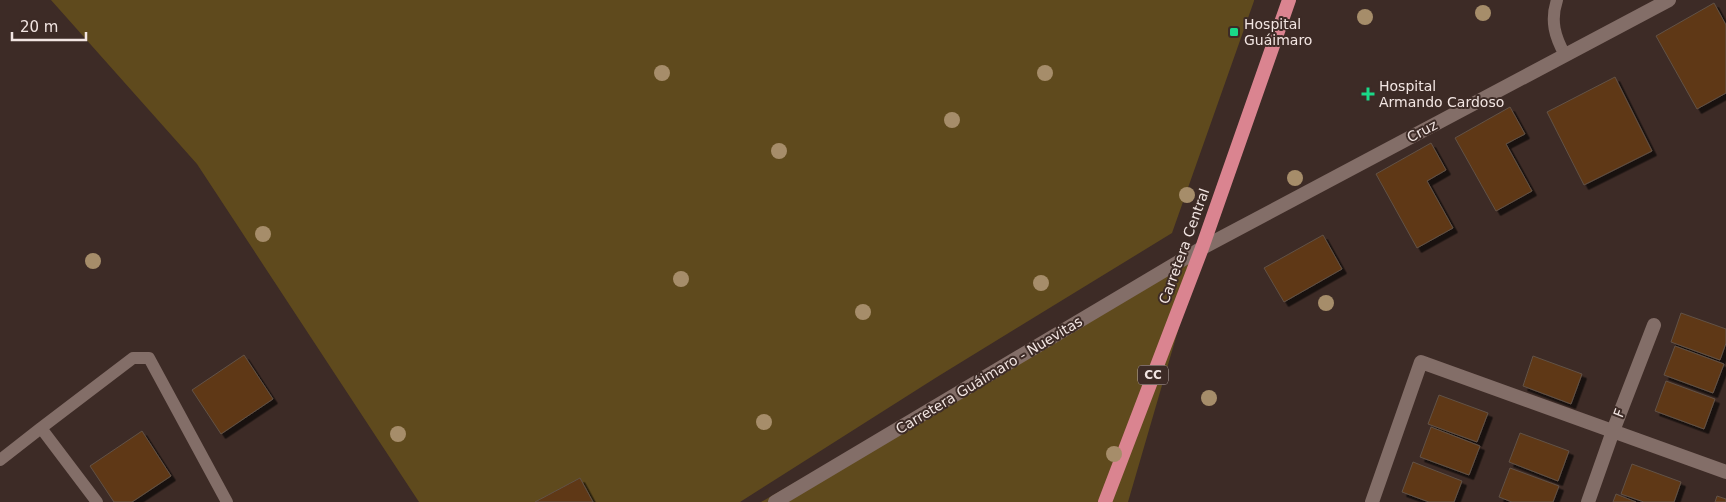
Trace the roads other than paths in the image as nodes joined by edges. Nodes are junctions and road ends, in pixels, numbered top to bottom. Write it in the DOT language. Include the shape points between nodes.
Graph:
graph roads {
  1 [pos="1289,0"];
  2 [pos="1557,0"];
  3 [pos="1669,0"];
  4 [pos="1565,55"];
  5 [pos="1202,248"];
  6 [pos="1654,325"];
  7 [pos="41,428"];
  8 [pos="1612,431"];
  9 [pos="0,460"];
  10 [pos="1726,472"];
  11 [pos="97,502"];
  12 [pos="228,502"];
  13 [pos="775,502"];
  14 [pos="1105,502"];
  15 [pos="1372,502"];
  16 [pos="1588,502"];
  1 -- 5 [label="highway, Carretera Central / CC"];
  2 -- 4 [label="lane" via="1553,23 1557,41"];
  3 -- 4 [label="street, Cruz"];
  4 -- 5 [label="street, Cruz"];
  5 -- 13 [label="street, Carretera Guáimaro - Nuevitas"];
  5 -- 14 [label="highway, Carretera Central / CC"];
  6 -- 8 [label="street, F"];
  7 -- 9 [label="lane"];
  7 -- 11 [label="lane"];
  7 -- 12 [label="lane" via="133,358 149,358"];
  8 -- 10 [label="street"];
  8 -- 15 [label="street" via="1420,362"];
  8 -- 16 [label="street, F"];
}
